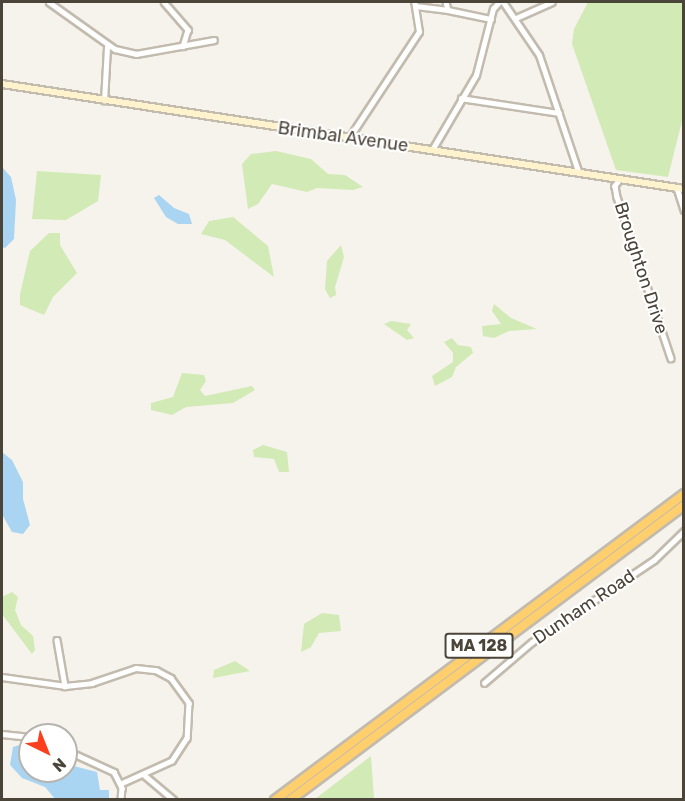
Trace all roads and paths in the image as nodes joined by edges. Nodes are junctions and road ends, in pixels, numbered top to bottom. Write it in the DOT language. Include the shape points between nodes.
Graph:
graph roads {
  1 [pos="49,2"];
  2 [pos="164,2"];
  3 [pos="446,2"];
  4 [pos="501,2"];
  5 [pos="552,2"];
  6 [pos="415,4"];
  7 [pos="448,10"];
  8 [pos="516,18"];
  9 [pos="491,19"];
  10 [pos="214,40"];
  11 [pos="183,46"];
  12 [pos="107,47"];
  13 [pos="2,84"];
  14 [pos="461,98"];
  15 [pos="104,101"];
  16 [pos="559,113"];
  17 [pos="349,138"];
  18 [pos="432,150"];
  19 [pos="578,171"];
  20 [pos="620,179"];
  21 [pos="680,189"];
  22 [pos="684,210"];
  23 [pos="671,358"];
  24 [pos="684,487"];
  25 [pos="684,494"];
  26 [pos="684,505"];
  27 [pos="650,519"];
  28 [pos="684,531"];
  29 [pos="57,640"];
  30 [pos="2,677"];
  31 [pos="484,682"];
  32 [pos="65,686"];
  33 [pos="2,734"];
  34 [pos="18,736"];
  35 [pos="78,756"];
  36 [pos="143,774"];
  37 [pos="121,784"];
  38 [pos="121,800"];
  39 [pos="174,800"];
  40 [pos="275,800"];
  41 [pos="290,800"];
  1 -- 12 [label="street"];
  2 -- 11 [label="street" via="189,30"];
  3 -- 7 [label="street"];
  4 -- 8 [label="street"];
  4 -- 9 [label="street"];
  5 -- 8 [label="street"];
  6 -- 7 [label="street"];
  6 -- 17 [label="street" via="419,32"];
  7 -- 9 [label="street"];
  8 -- 16 [label="street" via="539,55"];
  9 -- 14 [label="street" via="476,75"];
  10 -- 11 [label="street"];
  11 -- 12 [label="street" via="136,54"];
  12 -- 15 [label="street"];
  13 -- 15 [label="main road, Brimbal Avenue"];
  14 -- 16 [label="street"];
  14 -- 18 [label="street"];
  15 -- 17 [label="main road, Brimbal Avenue"];
  16 -- 19 [label="street"];
  17 -- 18 [label="main road, Brimbal Avenue"];
  18 -- 19 [label="main road, Brimbal Avenue"];
  19 -- 20 [label="main road, Brimbal Avenue"];
  20 -- 21 [label="main road, Brimbal Avenue"];
  20 -- 23 [label="street, Broughton Drive" via="615,186 617,197"];
  21 -- 22 [label="street"];
  24 -- 27 [label="highway"];
  25 -- 27 [label="highway, MA 128"];
  26 -- 41 [label="highway, MA 128"];
  27 -- 40 [label="highway, MA 128"];
  28 -- 31 [label="street, Dunham Road" via="654,560 532,642"];
  29 -- 32 [label="street"];
  30 -- 32 [label="street"];
  32 -- 36 [label="street" via="92,683 136,668 163,674 185,693 191,725 182,749 172,761"];
  33 -- 34 [label="street"];
  35 -- 37 [label="street" via="114,772"];
  36 -- 37 [label="street"];
  36 -- 39 [label="street"];
  37 -- 38 [label="street"];
}
